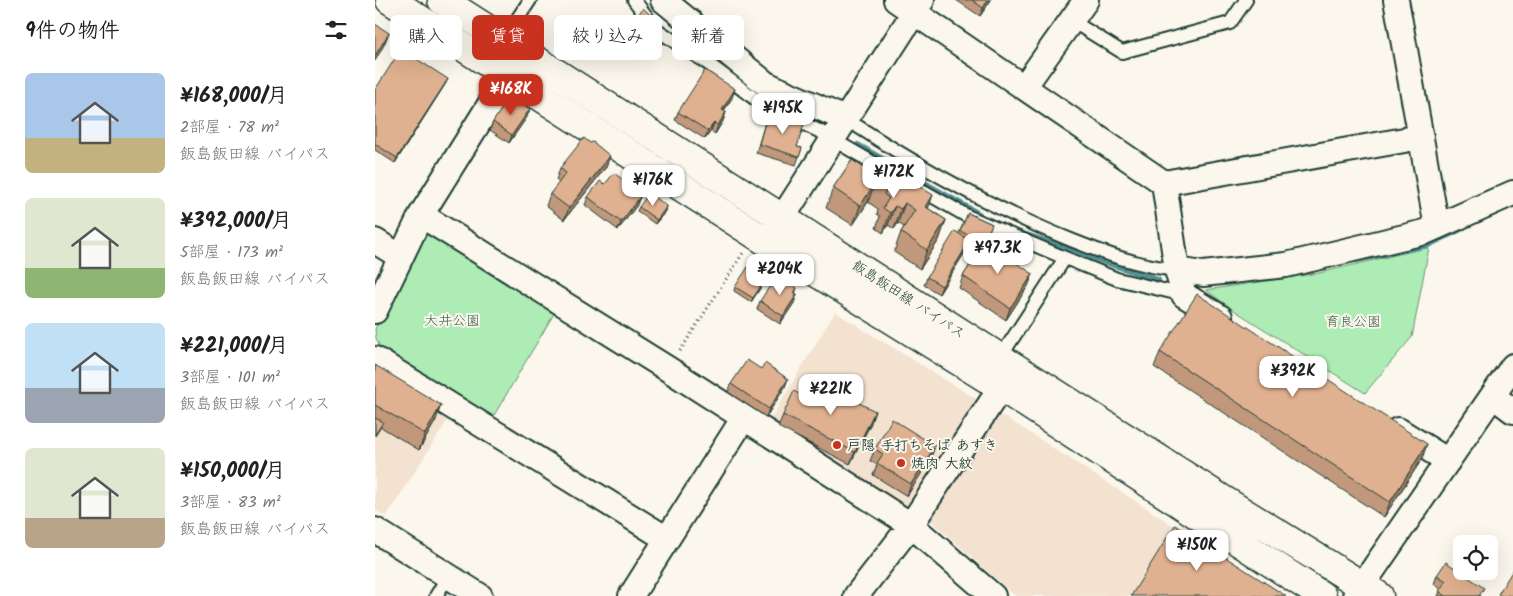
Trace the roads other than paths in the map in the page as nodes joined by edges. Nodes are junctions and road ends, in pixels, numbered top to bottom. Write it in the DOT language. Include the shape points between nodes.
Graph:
graph roads {
  1 [pos="390,0"];
  2 [pos="442,0"];
  3 [pos="530,0"];
  4 [pos="634,0"];
  5 [pos="663,0"];
  6 [pos="1086,0"];
  7 [pos="1245,0"];
  8 [pos="1396,0"];
  9 [pos="911,4"];
  10 [pos="520,15"];
  11 [pos="472,20"];
  12 [pos="1072,21"];
  13 [pos="517,60"];
  14 [pos="535,60"];
  15 [pos="508,76"];
  16 [pos="1024,87"];
  17 [pos="851,122"];
  18 [pos="1421,137"];
  19 [pos="838,142"];
  20 [pos="1164,183"];
  21 [pos="1513,193"];
  22 [pos="421,215"];
  23 [pos="783,218"];
  24 [pos="1437,227"];
  25 [pos="375,241"];
  26 [pos="756,245"];
  27 [pos="401,257"];
  28 [pos="1065,258"];
  29 [pos="1177,270"];
  30 [pos="1184,295"];
  31 [pos="375,311"];
  32 [pos="1241,331"];
  33 [pos="375,359"];
  34 [pos="1513,366"];
  35 [pos="1007,367"];
  36 [pos="1493,396"];
  37 [pos="1513,410"];
  38 [pos="743,419"];
  39 [pos="1382,420"];
  40 [pos="1448,461"];
  41 [pos="911,525"];
  42 [pos="375,530"];
  43 [pos="667,539"];
  44 [pos="448,576"];
  45 [pos="1365,592"];
  46 [pos="436,596"];
  47 [pos="480,596"];
  48 [pos="631,596"];
  49 [pos="855,596"];
  50 [pos="993,596"];
  51 [pos="1322,596"];
  1 -- 15 [label="main road, 飯島飯田線 バイパス"];
  2 -- 11 [label="main road, 飯島飯田線 バイパス"];
  3 -- 10 [label="lane"];
  4 -- 19 [label="lane" via="656,29 761,104"];
  5 -- 17 [label="street" via="766,84"];
  6 -- 12 [label="street"];
  7 -- 12 [label="lane" via="1231,23 1122,52"];
  8 -- 18 [label="street"];
  9 -- 16 [label="street"];
  9 -- 17 [label="street"];
  12 -- 16 [label="street"];
  13 -- 15 [label="street"];
  14 -- 23 [label="main road, 飯島飯田線 バイパス"];
  15 -- 22 [label="street"];
  15 -- 26 [label="main road, 飯島飯田線 バイパス"];
  16 -- 20 [label="street"];
  17 -- 19 [label="street"];
  17 -- 29 [label="lane" via="982,200 1028,223 1118,258"];
  18 -- 20 [label="street"];
  18 -- 24 [label="street"];
  19 -- 23 [label="street"];
  19 -- 28 [label="lane" via="967,216"];
  20 -- 29 [label="street"];
  21 -- 24 [label="street"];
  22 -- 27 [label="street"];
  22 -- 38 [label="street"];
  23 -- 26 [label="street"];
  23 -- 35 [label="main road, 飯島飯田線 バイパス"];
  24 -- 29 [label="street" via="1286,265 1203,274"];
  25 -- 27 [label="street"];
  26 -- 35 [label="main road, 飯島飯田線 バイパス"];
  27 -- 31 [label="street"];
  28 -- 30 [label="lane" via="1117,278"];
  28 -- 35 [label="lane"];
  29 -- 30 [label="street"];
  30 -- 32 [label="street"];
  33 -- 43 [label="street"];
  34 -- 36 [label="street"];
  35 -- 41 [label="street"];
  35 -- 45 [label="main road, 飯島飯田線 バイパス" via="1222,499"];
  35 -- 51 [label="main road, 飯島飯田線 バイパス"];
  36 -- 37 [label="street"];
  36 -- 40 [label="street"];
  38 -- 41 [label="street"];
  38 -- 43 [label="street"];
  39 -- 40 [label="street"];
  40 -- 45 [label="street"];
  41 -- 49 [label="street"];
  41 -- 50 [label="street"];
  42 -- 44 [label="street"];
  43 -- 48 [label="street"];
  44 -- 46 [label="lane"];
  44 -- 47 [label="street"];
}
